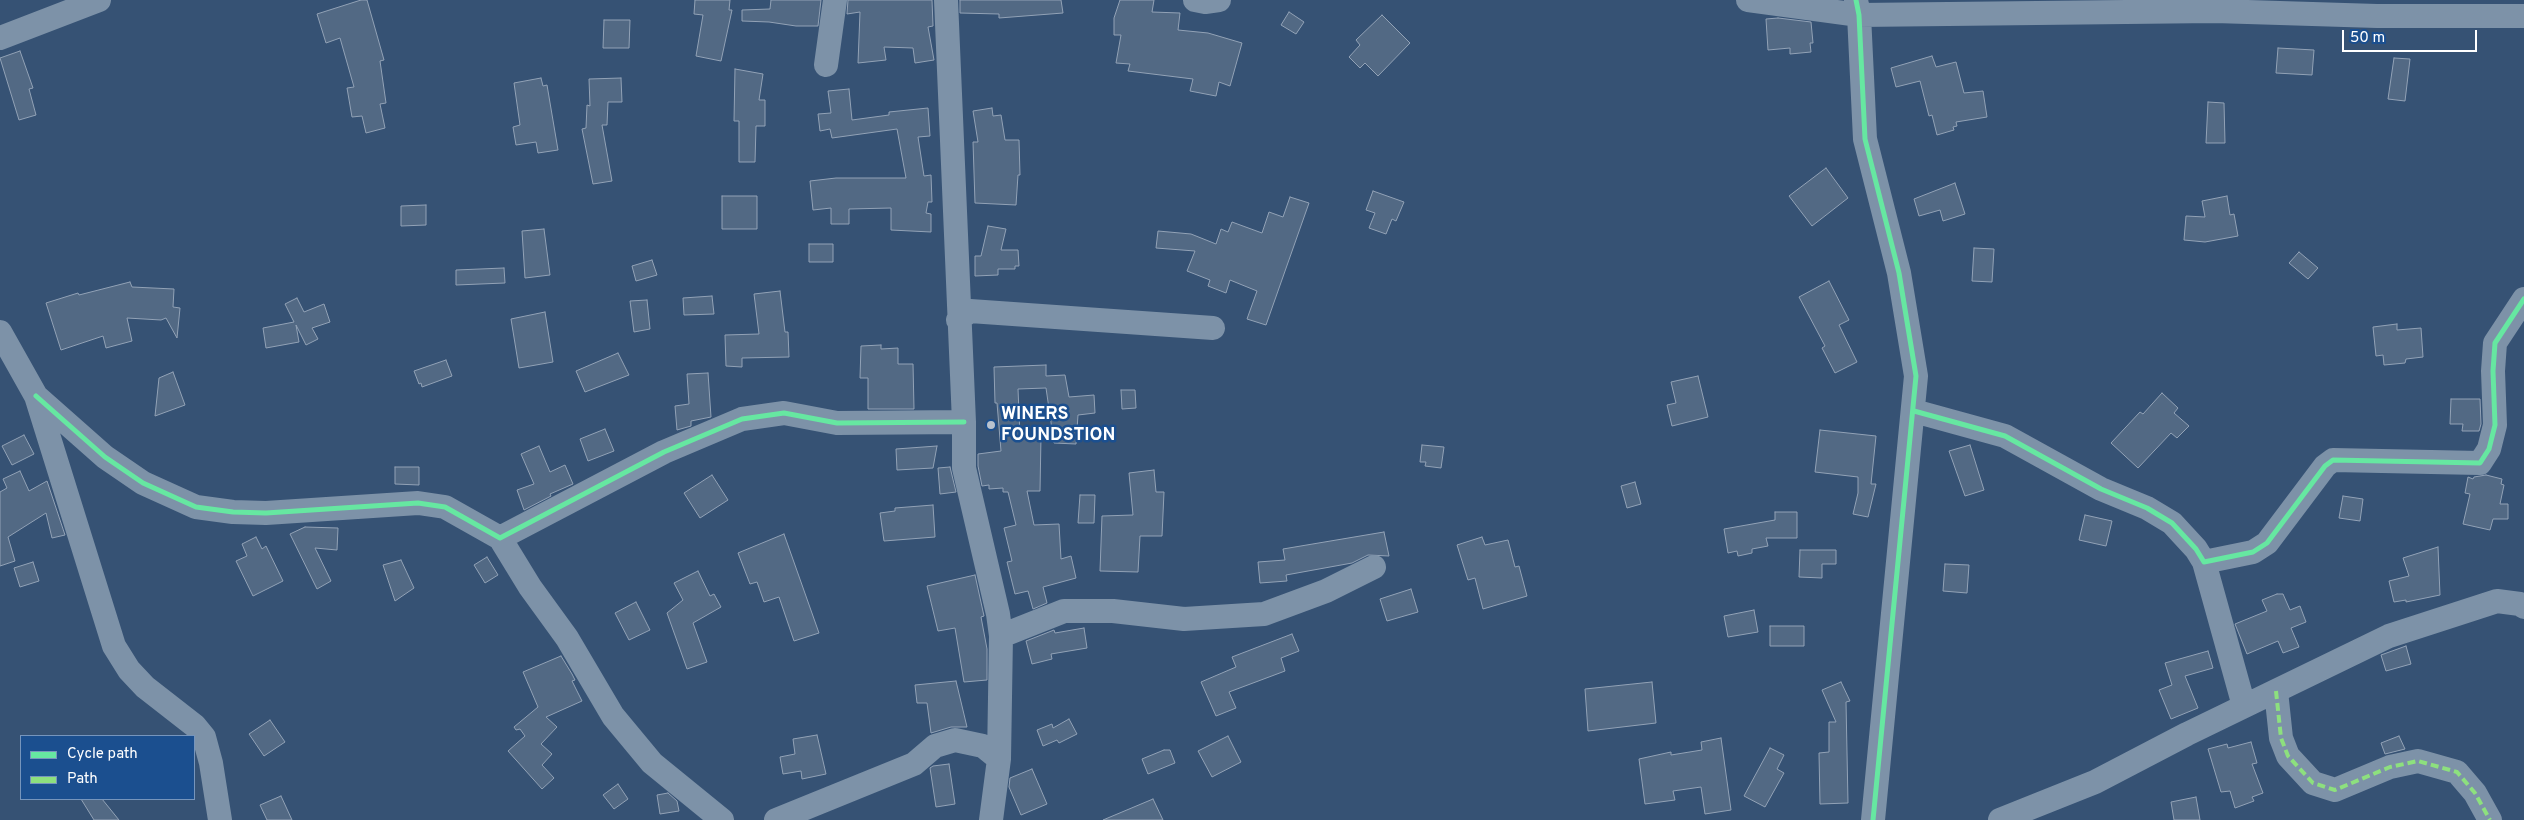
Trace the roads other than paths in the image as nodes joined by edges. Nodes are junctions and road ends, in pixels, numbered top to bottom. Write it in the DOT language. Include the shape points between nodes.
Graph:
graph roads {
  1 [pos="99,0"];
  2 [pos="835,0"];
  3 [pos="946,0"];
  4 [pos="1195,0"];
  5 [pos="1219,0"];
  6 [pos="1748,0"];
  7 [pos="1858,8"];
  8 [pos="2524,16"];
  9 [pos="0,38"];
  10 [pos="826,65"];
  11 [pos="2524,299"];
  12 [pos="958,320"];
  13 [pos="1213,328"];
  14 [pos="0,332"];
  15 [pos="36,396"];
  16 [pos="1914,411"];
  17 [pos="964,422"];
  18 [pos="500,538"];
  19 [pos="2204,562"];
  20 [pos="1374,567"];
  21 [pos="2524,607"];
  22 [pos="1001,636"];
  23 [pos="2276,691"];
  24 [pos="2244,706"];
  25 [pos="999,758"];
  26 [pos="220,820"];
  27 [pos="722,820"];
  28 [pos="776,820"];
  29 [pos="991,820"];
  30 [pos="1873,820"];
  31 [pos="2000,820"];
  32 [pos="2490,820"];
  1 -- 9 [label="street"];
  2 -- 10 [label="street"];
  3 -- 12 [label="street"];
  4 -- 5 [label="street"];
  6 -- 7 [label="street"];
  7 -- 8 [label="street"];
  7 -- 16 [label="street" via="1865,139 1899,273 1916,376"];
  11 -- 19 [label="street" via="2495,344 2495,425 2489,449 2480,462 2333,460 2325,466 2267,543 2253,552"];
  12 -- 13 [label="street" via="970,311"];
  12 -- 17 [label="street"];
  14 -- 15 [label="street"];
  15 -- 18 [label="street" via="105,457 143,483 196,507 266,513 418,503 445,507"];
  15 -- 26 [label="street" via="114,646 129,670 145,687 195,726 204,738 213,771"];
  16 -- 19 [label="street" via="2004,436 2101,489 2147,508 2172,523"];
  16 -- 30 [label="street"];
  17 -- 18 [label="street" via="837,423 784,413 742,419 664,452"];
  17 -- 22 [label="street" via="964,468"];
  18 -- 27 [label="street" via="526,582 567,638 618,723 652,763"];
  19 -- 24 [label="street"];
  20 -- 22 [label="street" via="1326,591 1264,614 1184,619 1113,611 1064,611"];
  21 -- 23 [label="street" via="2497,601 2476,606 2389,636"];
  22 -- 25 [label="street"];
  23 -- 24 [label="street"];
  23 -- 32 [label="street" via="2281,738 2288,756 2313,783 2335,790 2390,767 2418,761 2457,772 2476,793"];
  24 -- 31 [label="street" via="2096,782"];
  25 -- 28 [label="street" via="983,746 955,740 935,746 914,764"];
  25 -- 29 [label="street"];
}
